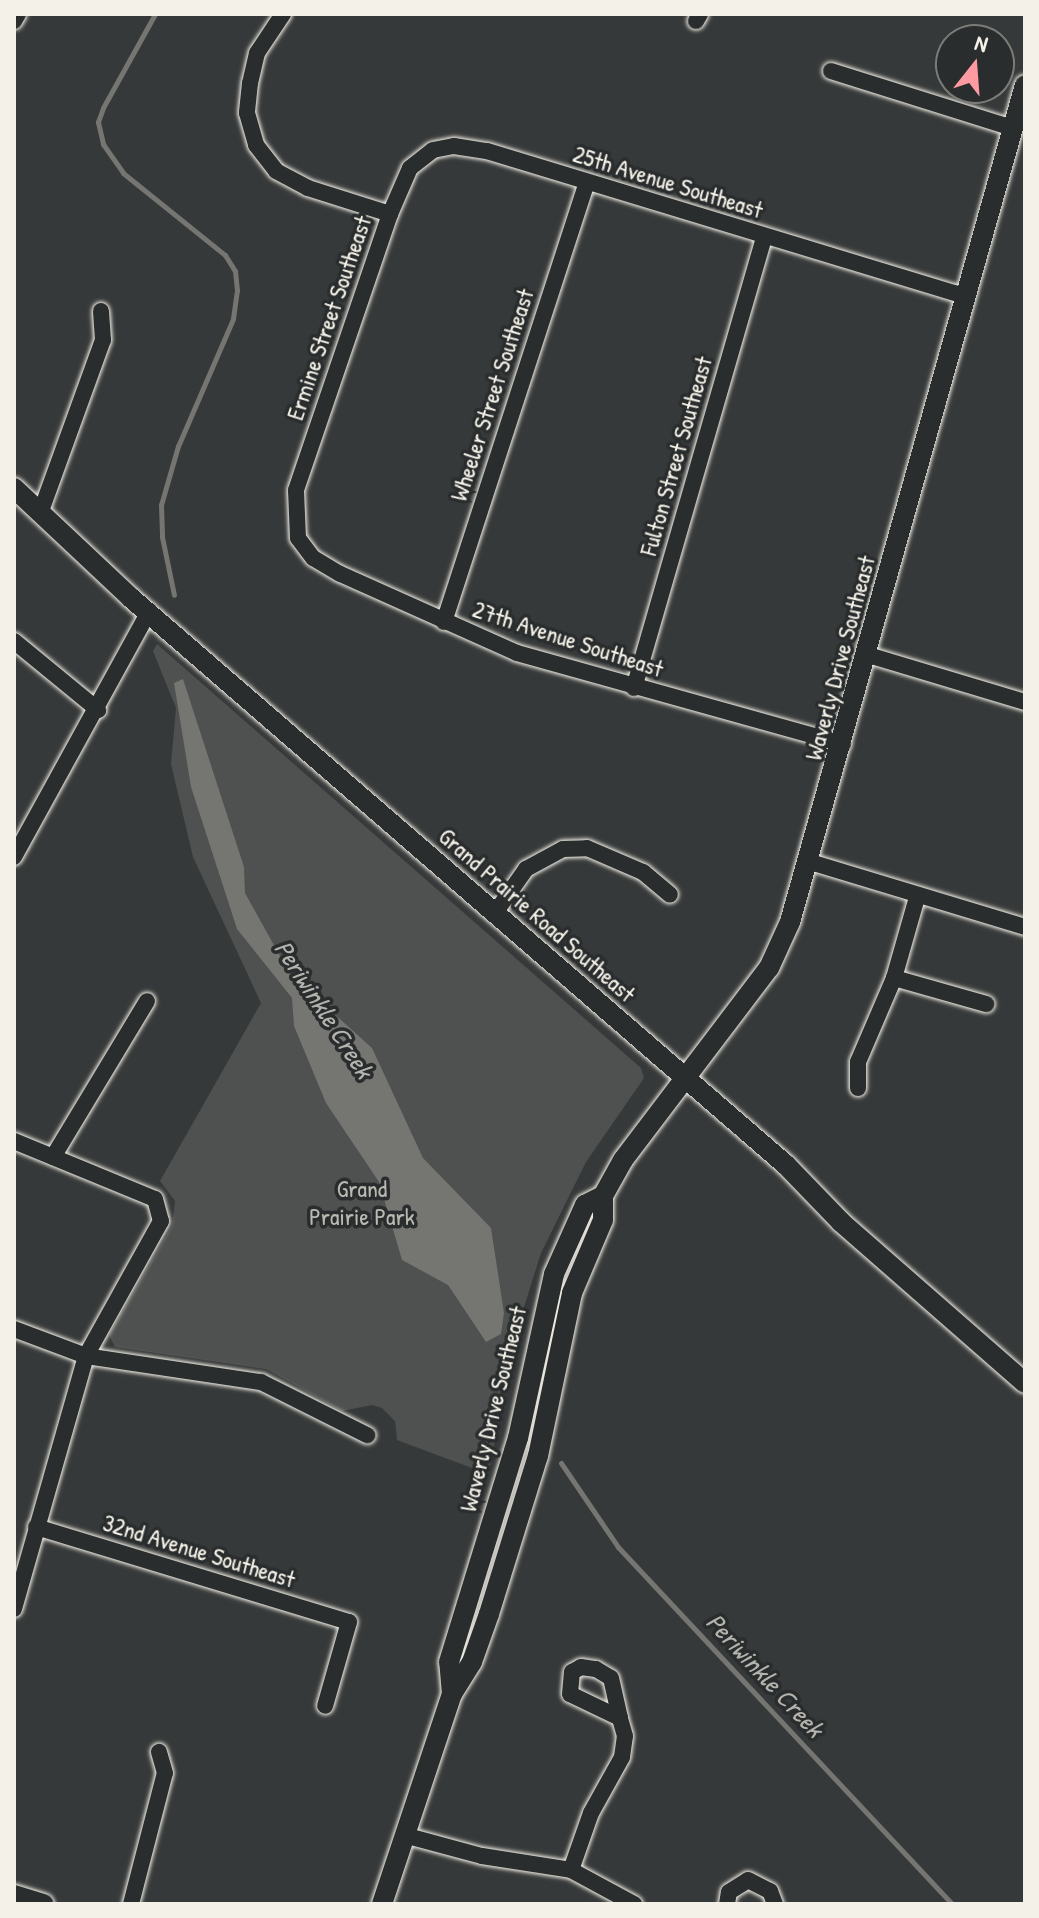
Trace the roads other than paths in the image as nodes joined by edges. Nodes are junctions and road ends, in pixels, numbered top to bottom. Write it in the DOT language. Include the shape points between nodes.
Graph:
graph roads {
  1 [pos="18,14"];
  2 [pos="283,14"];
  3 [pos="14,21"];
  4 [pos="831,71"];
  5 [pos="1024,89"];
  6 [pos="1013,128"];
  7 [pos="587,183"];
  8 [pos="390,214"];
  9 [pos="764,237"];
  10 [pos="965,296"];
  11 [pos="101,311"];
  12 [pos="14,488"];
  13 [pos="41,511"];
  14 [pos="298,538"];
  15 [pos="149,611"];
  16 [pos="444,622"];
  17 [pos="14,641"];
  18 [pos="868,655"];
  19 [pos="634,688"];
  20 [pos="1025,702"];
  21 [pos="98,710"];
  22 [pos="843,744"];
  23 [pos="19,836"];
  24 [pos="14,857"];
  25 [pos="810,862"];
  26 [pos="670,895"];
  27 [pos="917,897"];
  28 [pos="495,913"];
  29 [pos="1025,927"];
  30 [pos="894,978"];
  31 [pos="147,1001"];
  32 [pos="986,1004"];
  33 [pos="685,1077"];
  34 [pos="858,1088"];
  35 [pos="14,1141"];
  36 [pos="53,1157"];
  37 [pos="14,1329"];
  38 [pos="86,1356"];
  39 [pos="1025,1383"];
  40 [pos="367,1435"];
  41 [pos="36,1527"];
  42 [pos="14,1609"];
  43 [pos="325,1706"];
  44 [pos="620,1718"];
  45 [pos="159,1752"];
  46 [pos="404,1835"];
  47 [pos="571,1870"];
  48 [pos="14,1895"];
  49 [pos="44,1904"];
  50 [pos="131,1904"];
  51 [pos="382,1904"];
  52 [pos="634,1904"];
  53 [pos="727,1904"];
  54 [pos="775,1904"];
  1 -- 3 [label="street"];
  2 -- 8 [label="street, Ermine Street Southeast" via="257,53 250,83 247,113 256,145 276,171 308,188"];
  4 -- 6 [label="street"];
  5 -- 6 [label="main road, Waverly Drive Southeast"];
  6 -- 10 [label="main road, Waverly Drive Southeast"];
  7 -- 8 [label="street, 25th Avenue Southeast" via="454,146 433,150 410,168"];
  7 -- 9 [label="street, 25th Avenue Southeast"];
  7 -- 16 [label="street, Wheeler Street Southeast"];
  8 -- 14 [label="street, Ermine Street Southeast" via="296,490"];
  9 -- 10 [label="street, 25th Avenue Southeast"];
  9 -- 19 [label="street, Fulton Street Southeast"];
  10 -- 18 [label="main road, Waverly Drive Southeast"];
  11 -- 13 [label="street" via="103,340"];
  12 -- 13 [label="main road, Grand Prairie Road Southeast"];
  13 -- 15 [label="main road, Grand Prairie Road Southeast"];
  14 -- 16 [label="street, 27th Avenue Southeast" via="313,558 340,574"];
  15 -- 21 [label="street"];
  15 -- 28 [label="main road, Grand Prairie Road Southeast"];
  16 -- 19 [label="street, 27th Avenue Southeast" via="517,653"];
  17 -- 21 [label="street"];
  18 -- 20 [label="street"];
  18 -- 22 [label="main road, Waverly Drive Southeast"];
  19 -- 22 [label="street, 27th Avenue Southeast"];
  21 -- 23 [label="street"];
  22 -- 25 [label="main road, Waverly Drive Southeast"];
  23 -- 24 [label="street"];
  25 -- 27 [label="street"];
  25 -- 33 [label="main road, Waverly Drive Southeast" via="769,968"];
  26 -- 28 [label="street" via="643,872 587,848 563,849 526,869"];
  27 -- 29 [label="street"];
  27 -- 30 [label="street"];
  28 -- 33 [label="main road, Grand Prairie Road Southeast"];
  30 -- 32 [label="street"];
  30 -- 34 [label="street" via="858,1062"];
  31 -- 36 [label="street"];
  33 -- 39 [label="main road, Grand Prairie Road Southeast"];
  33 -- 46 [label="main road, Waverly Drive Southeast" via="603,1196 603,1220 569,1304 526,1495 472,1662 452,1694"];
  35 -- 36 [label="street"];
  36 -- 38 [label="street" via="155,1199 161,1221"];
  37 -- 38 [label="street"];
  38 -- 40 [label="street" via="261,1382"];
  38 -- 41 [label="street"];
  41 -- 42 [label="street"];
  41 -- 43 [label="street, 32nd Avenue Southeast" via="349,1622"];
  44 -- 47 [label="street" via="625,1736 622,1757 591,1813"];
  45 -- 50 [label="street" via="165,1773"];
  46 -- 47 [label="street" via="482,1856"];
  46 -- 51 [label="main road, Waverly Drive Southeast"];
  47 -- 52 [label="street"];
  48 -- 49 [label="main road"];
  53 -- 54 [label="street" via="729,1892 748,1880 770,1891"];
}
